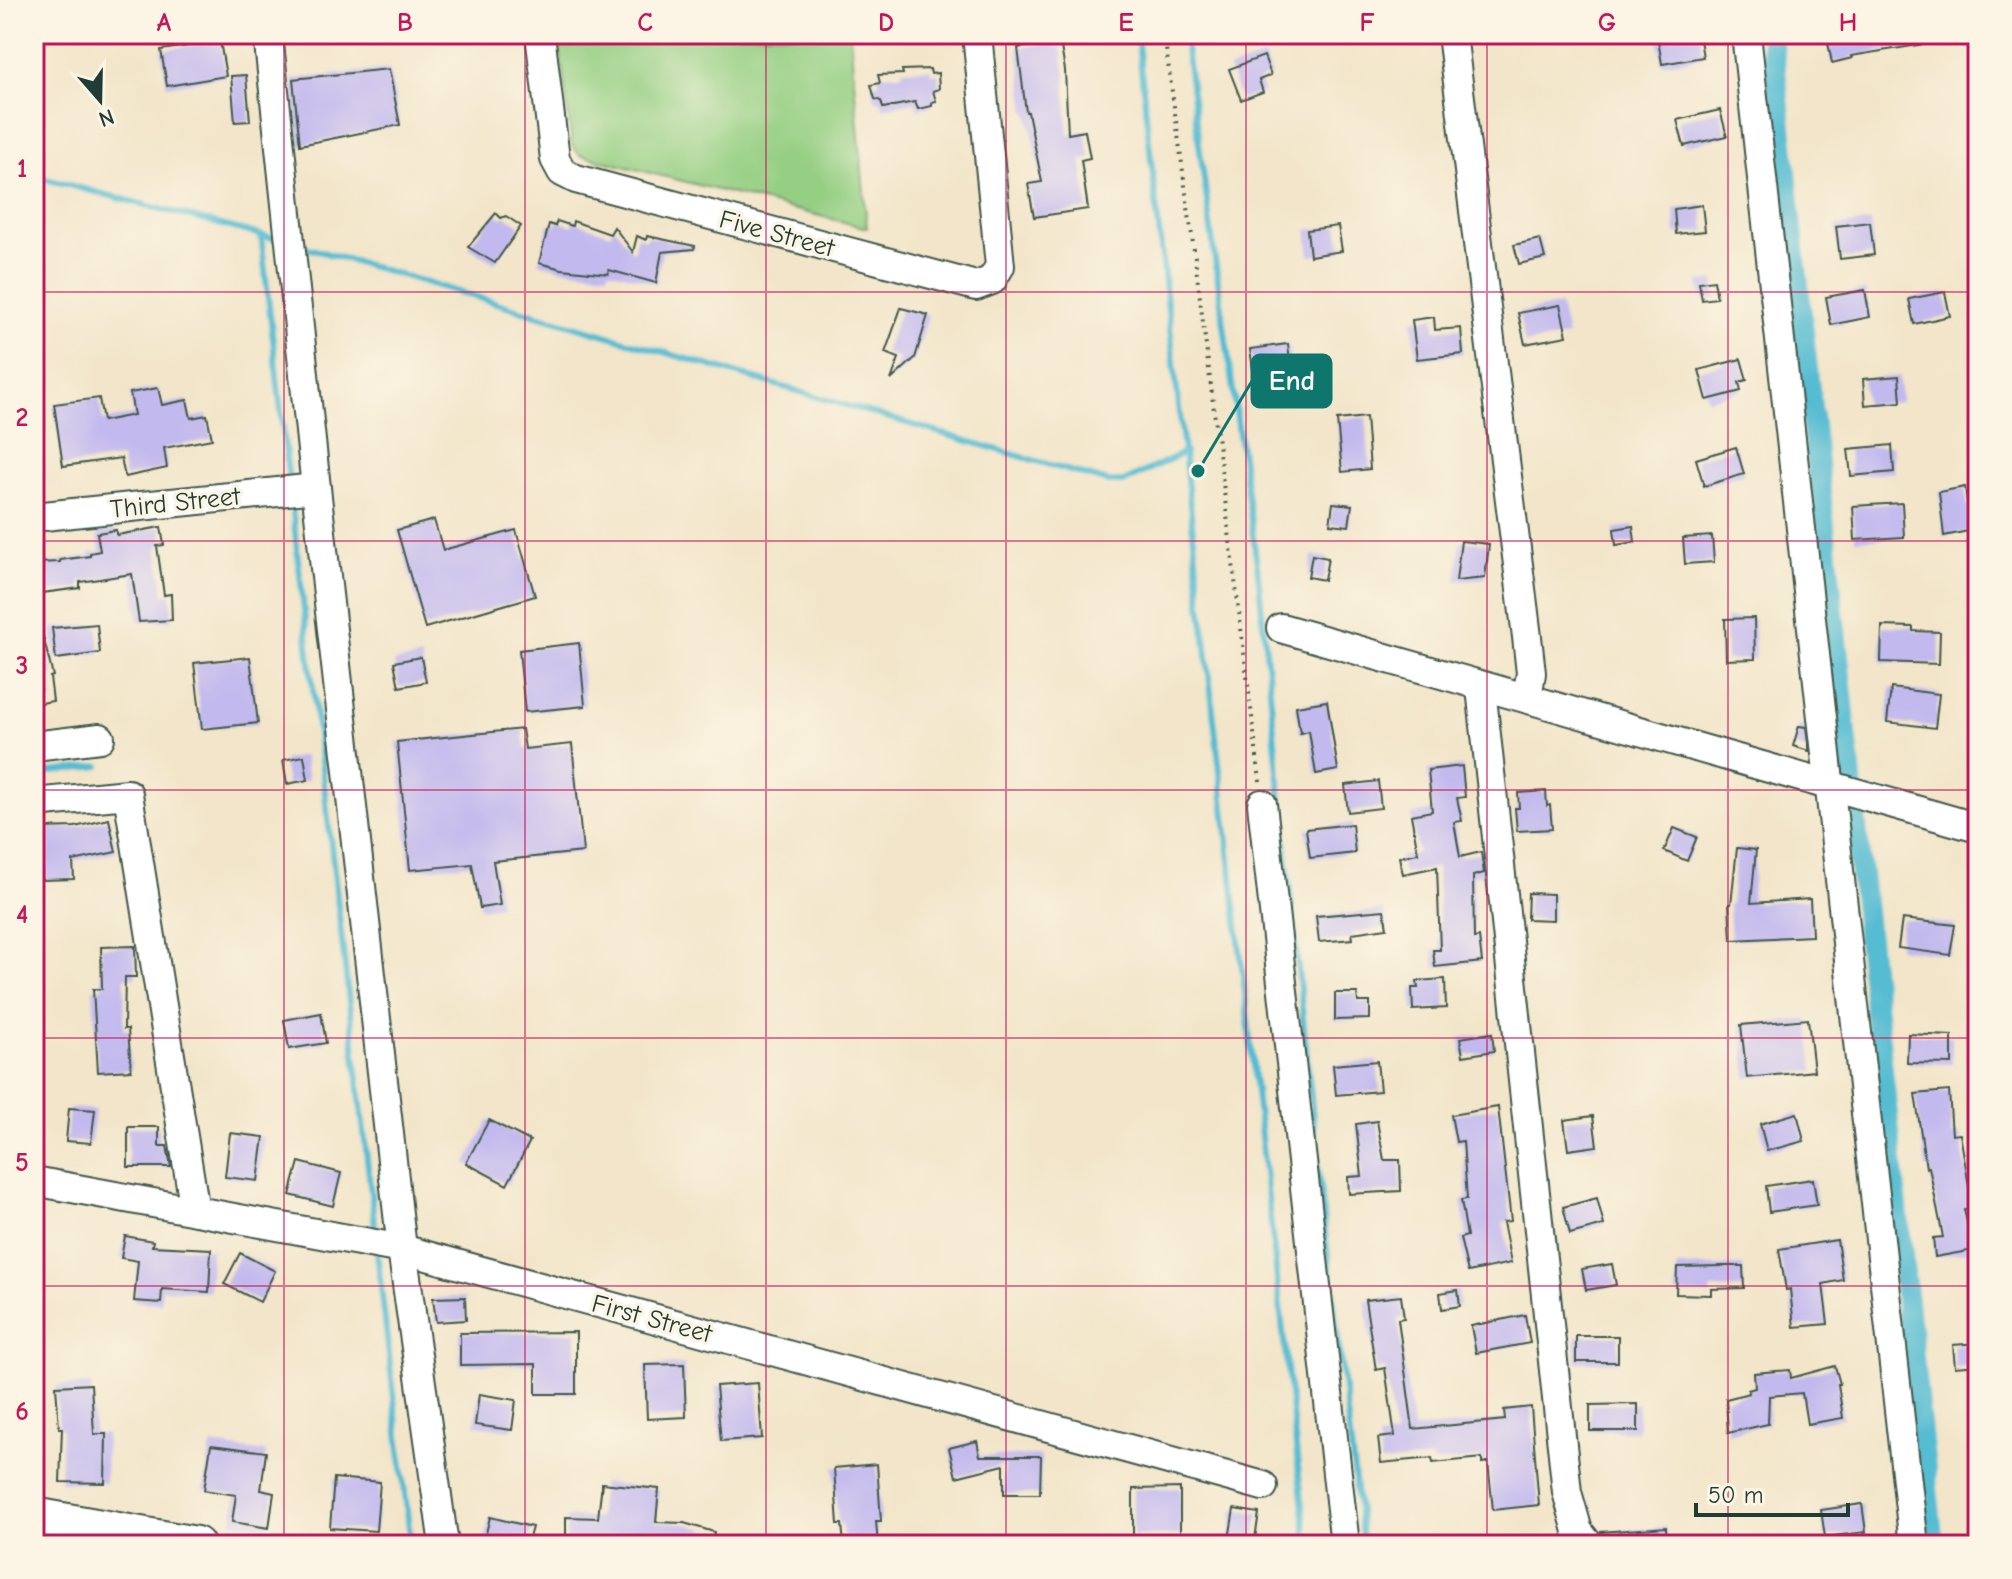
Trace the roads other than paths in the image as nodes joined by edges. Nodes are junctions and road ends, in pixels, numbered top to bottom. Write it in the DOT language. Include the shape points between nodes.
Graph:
graph roads {
  1 [pos="268,34"];
  2 [pos="540,34"];
  3 [pos="977,34"];
  4 [pos="1452,34"];
  5 [pos="1746,34"];
  6 [pos="316,488"];
  7 [pos="34,517"];
  8 [pos="1281,628"];
  9 [pos="1481,688"];
  10 [pos="1527,698"];
  11 [pos="100,738"];
  12 [pos="34,746"];
  13 [pos="1827,783"];
  14 [pos="34,803"];
  15 [pos="1262,804"];
  16 [pos="1978,828"];
  17 [pos="34,1181"];
  18 [pos="195,1211"];
  19 [pos="402,1249"];
  20 [pos="1263,1486"];
  21 [pos="34,1516"];
  22 [pos="196,1545"];
  23 [pos="444,1545"];
  24 [pos="1345,1545"];
  25 [pos="1589,1545"];
  26 [pos="1914,1545"];
  1 -- 6 [label="street"];
  2 -- 3 [label="street, Five Street" via="555,159 562,172 976,286 992,280 1000,266"];
  4 -- 10 [label="street" via="1527,637"];
  5 -- 13 [label="street"];
  6 -- 7 [label="street, Third Street"];
  6 -- 19 [label="street"];
  8 -- 9 [label="street"];
  9 -- 10 [label="street"];
  9 -- 25 [label="street" via="1567,1492 1578,1531"];
  10 -- 13 [label="street"];
  11 -- 12 [label="street"];
  13 -- 16 [label="street"];
  13 -- 26 [label="street"];
  14 -- 18 [label="street" via="128,794"];
  15 -- 24 [label="street"];
  17 -- 18 [label="street, First Street"];
  18 -- 19 [label="street, First Street"];
  19 -- 20 [label="street, First Street"];
  19 -- 23 [label="street"];
  21 -- 22 [label="main road"];
}
